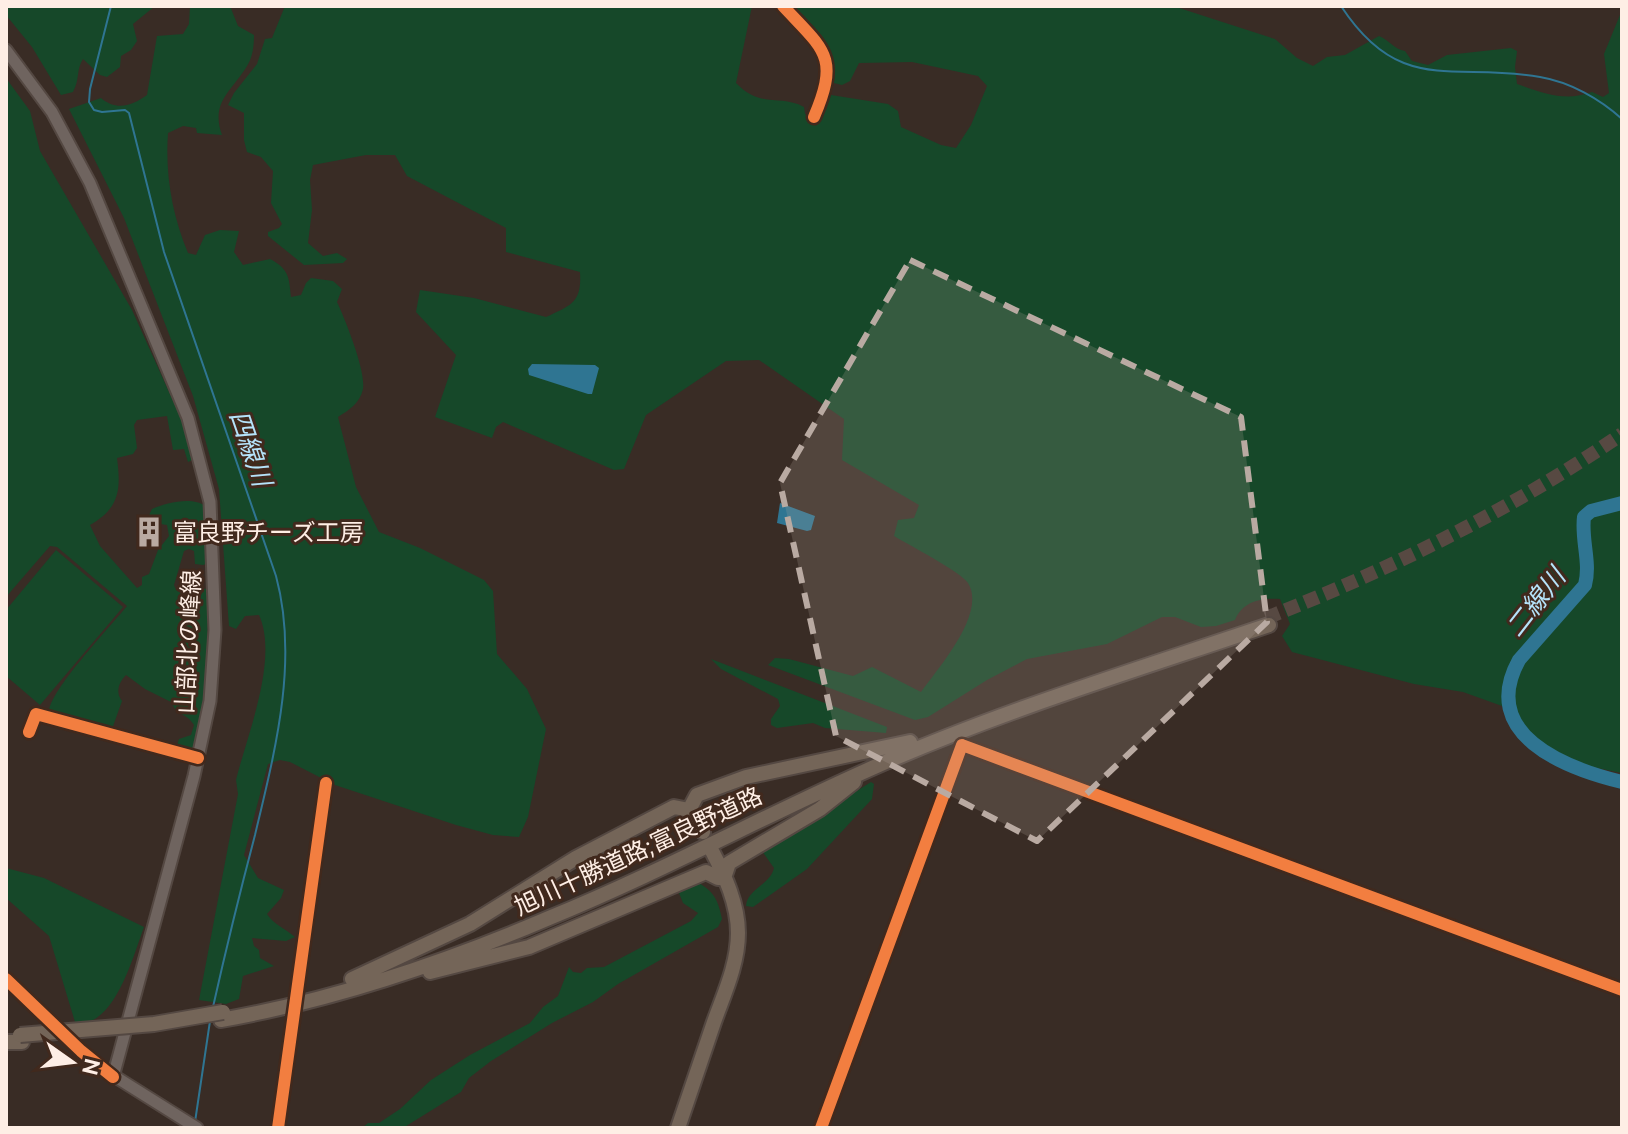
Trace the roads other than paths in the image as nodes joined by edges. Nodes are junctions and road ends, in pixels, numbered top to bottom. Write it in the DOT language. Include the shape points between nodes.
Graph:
graph roads {
  1 [pos="783,6"];
  2 [pos="6,50"];
  3 [pos="814,117"];
  4 [pos="29,732"];
  5 [pos="910,742"];
  6 [pos="198,758"];
  7 [pos="873,768"];
  8 [pos="326,783"];
  9 [pos="689,810"];
  10 [pos="700,834"];
  11 [pos="709,852"];
  12 [pos="721,877"];
  13 [pos="6,979"];
  14 [pos="353,984"];
  15 [pos="299,987"];
  16 [pos="1622,990"];
  17 [pos="295,1016"];
  18 [pos="16,1037"];
  19 [pos="6,1042"];
  20 [pos="113,1077"];
  21 [pos="193,1125"];
  22 [pos="278,1128"];
  23 [pos="671,1128"];
  24 [pos="678,1128"];
  25 [pos="821,1128"];
  1 -- 3 [label="main road" via="819,45 827,64 826,87"];
  2 -- 6 [label="main road, 山部北の峰線" via="78,157 198,449 213,530 215,630 210,701"];
  4 -- 6 [label="street" via="36,714"];
  5 -- 7 [label="highway, 旭川十勝道路;富良野道路" via="1050,690 1268,621 983,722"];
  5 -- 9 [label="highway" via="746,777 697,795"];
  5 -- 14 [label="highway, 旭川十勝道路;富良野道路" via="548,910"];
  6 -- 20 [label="main road, 山部北の峰線"];
  7 -- 12 [label="highway" via="820,809 729,863"];
  7 -- 14 [label="highway, 旭川十勝道路;富良野道路" via="551,918 430,964"];
  8 -- 15 [label="street"];
  9 -- 10 [label="highway"];
  9 -- 14 [label="highway" via="674,807 660,813 470,924"];
  11 -- 12 [label="highway"];
  12 -- 14 [label="highway" via="706,872 529,947 440,970"];
  12 -- 23 [label="highway" via="731,948"];
  12 -- 24 [label="highway" via="738,930 735,962"];
  13 -- 20 [label="main road"];
  14 -- 18 [label="highway, 旭川十勝道路;富良野道路, bridge" via="286,1007 100,1036"];
  16 -- 25 [label="street" via="962,745"];
  17 -- 22 [label="street"];
  18 -- 19 [label="highway, 旭川十勝道路;富良野道路"];
  20 -- 21 [label="main road"];
}
